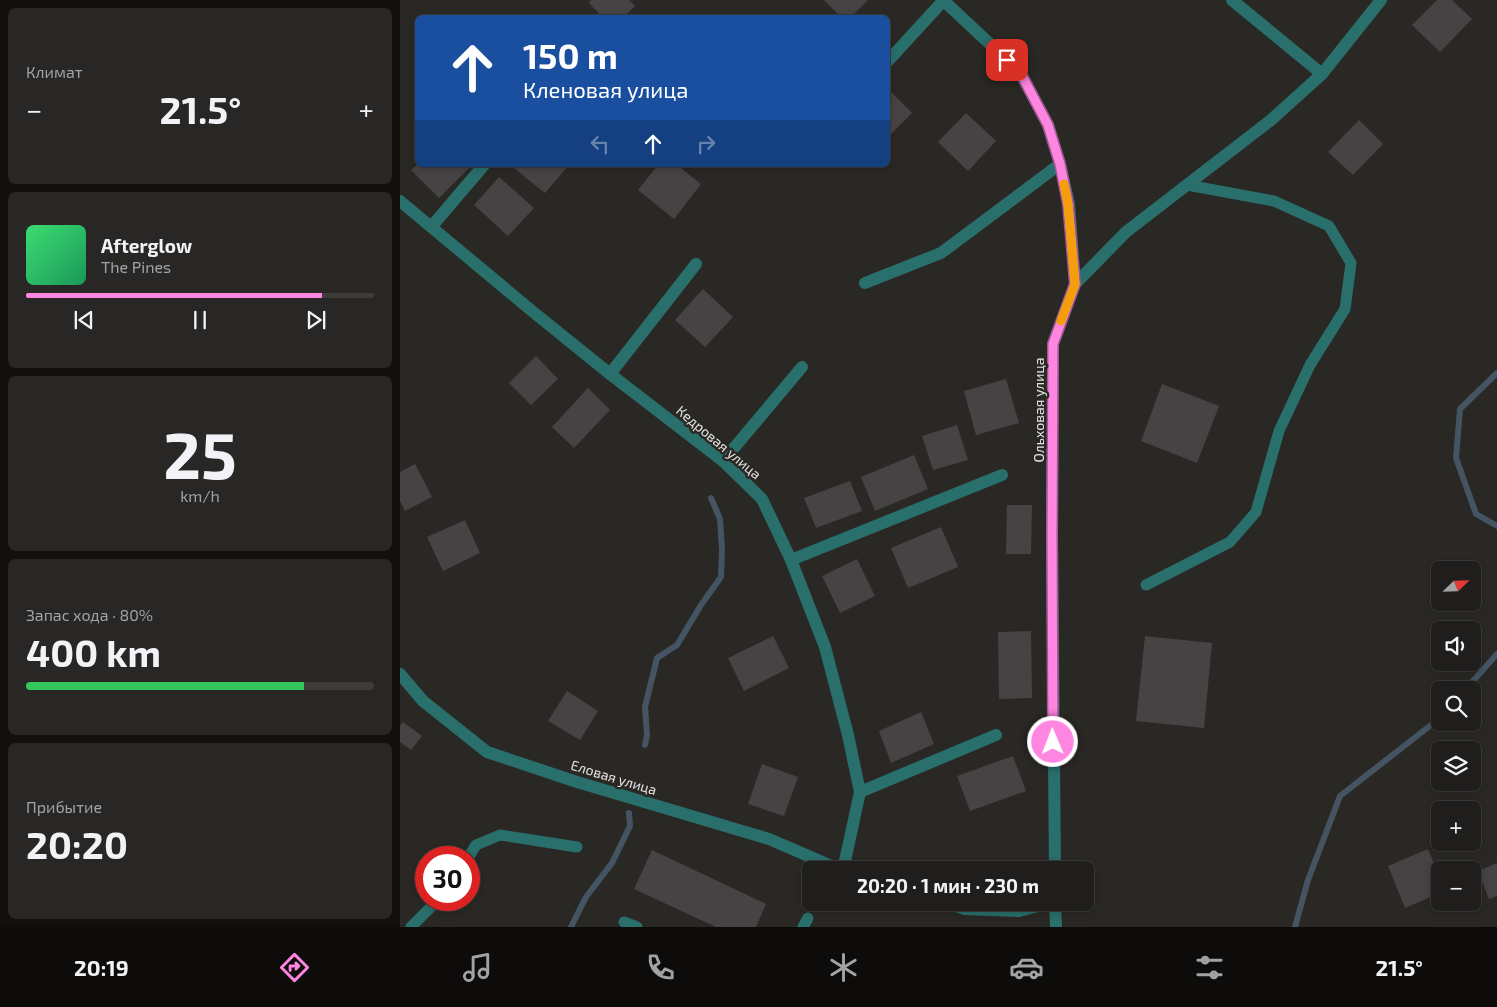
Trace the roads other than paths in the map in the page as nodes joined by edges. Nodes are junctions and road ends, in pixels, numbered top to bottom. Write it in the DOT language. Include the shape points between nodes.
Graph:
graph roads {
  1 [pos="943,0"];
  2 [pos="1232,0"];
  3 [pos="1381,0"];
  4 [pos="890,59"];
  5 [pos="1322,74"];
  6 [pos="1060,164"];
  7 [pos="482,167"];
  8 [pos="1187,185"];
  9 [pos="400,201"];
  10 [pos="432,226"];
  11 [pos="696,264"];
  12 [pos="866,283"];
  13 [pos="1075,284"];
  14 [pos="802,367"];
  15 [pos="610,374"];
  16 [pos="723,461"];
  17 [pos="1002,475"];
  18 [pos="791,560"];
  19 [pos="1146,585"];
  20 [pos="400,674"];
  21 [pos="996,734"];
  22 [pos="860,792"];
  23 [pos="475,846"];
  24 [pos="577,847"];
  25 [pos="821,861"];
  26 [pos="844,861"];
  27 [pos="1055,861"];
  28 [pos="427,911"];
  29 [pos="1055,911"];
  30 [pos="624,922"];
  31 [pos="411,927"];
  32 [pos="637,927"];
  33 [pos="1056,927"];
  1 -- 4 [label="street"];
  1 -- 6 [label="street" via="1020,72 1048,125"];
  2 -- 5 [label="street"];
  3 -- 5 [label="street, Ольховая улица"];
  5 -- 8 [label="street, Ольховая улица" via="1271,120"];
  6 -- 12 [label="street" via="941,253"];
  6 -- 13 [label="street" via="1068,204"];
  7 -- 10 [label="street"];
  8 -- 13 [label="street, Ольховая улица" via="1126,232"];
  8 -- 19 [label="lane" via="1274,201 1329,226 1351,263 1345,309 1310,365 1279,431 1256,512 1230,542"];
  9 -- 10 [label="street, Кедровая улица"];
  10 -- 15 [label="street, Кедровая улица"];
  11 -- 15 [label="street"];
  13 -- 27 [label="street, Ольховая улица" via="1053,344"];
  14 -- 16 [label="street"];
  15 -- 16 [label="street, Кедровая улица"];
  16 -- 18 [label="street, Кедровая улица" via="762,499"];
  17 -- 18 [label="street"];
  18 -- 22 [label="street, Кедровая улица" via="826,648"];
  20 -- 25 [label="street, Еловая улица" via="423,701 488,752 769,839"];
  21 -- 22 [label="street"];
  22 -- 26 [label="street, Кедровая улица"];
  23 -- 24 [label="lane" via="500,835"];
  28 -- 31 [label="lane"];
  29 -- 33 [label="street"];
  30 -- 32 [label="lane"];
}
